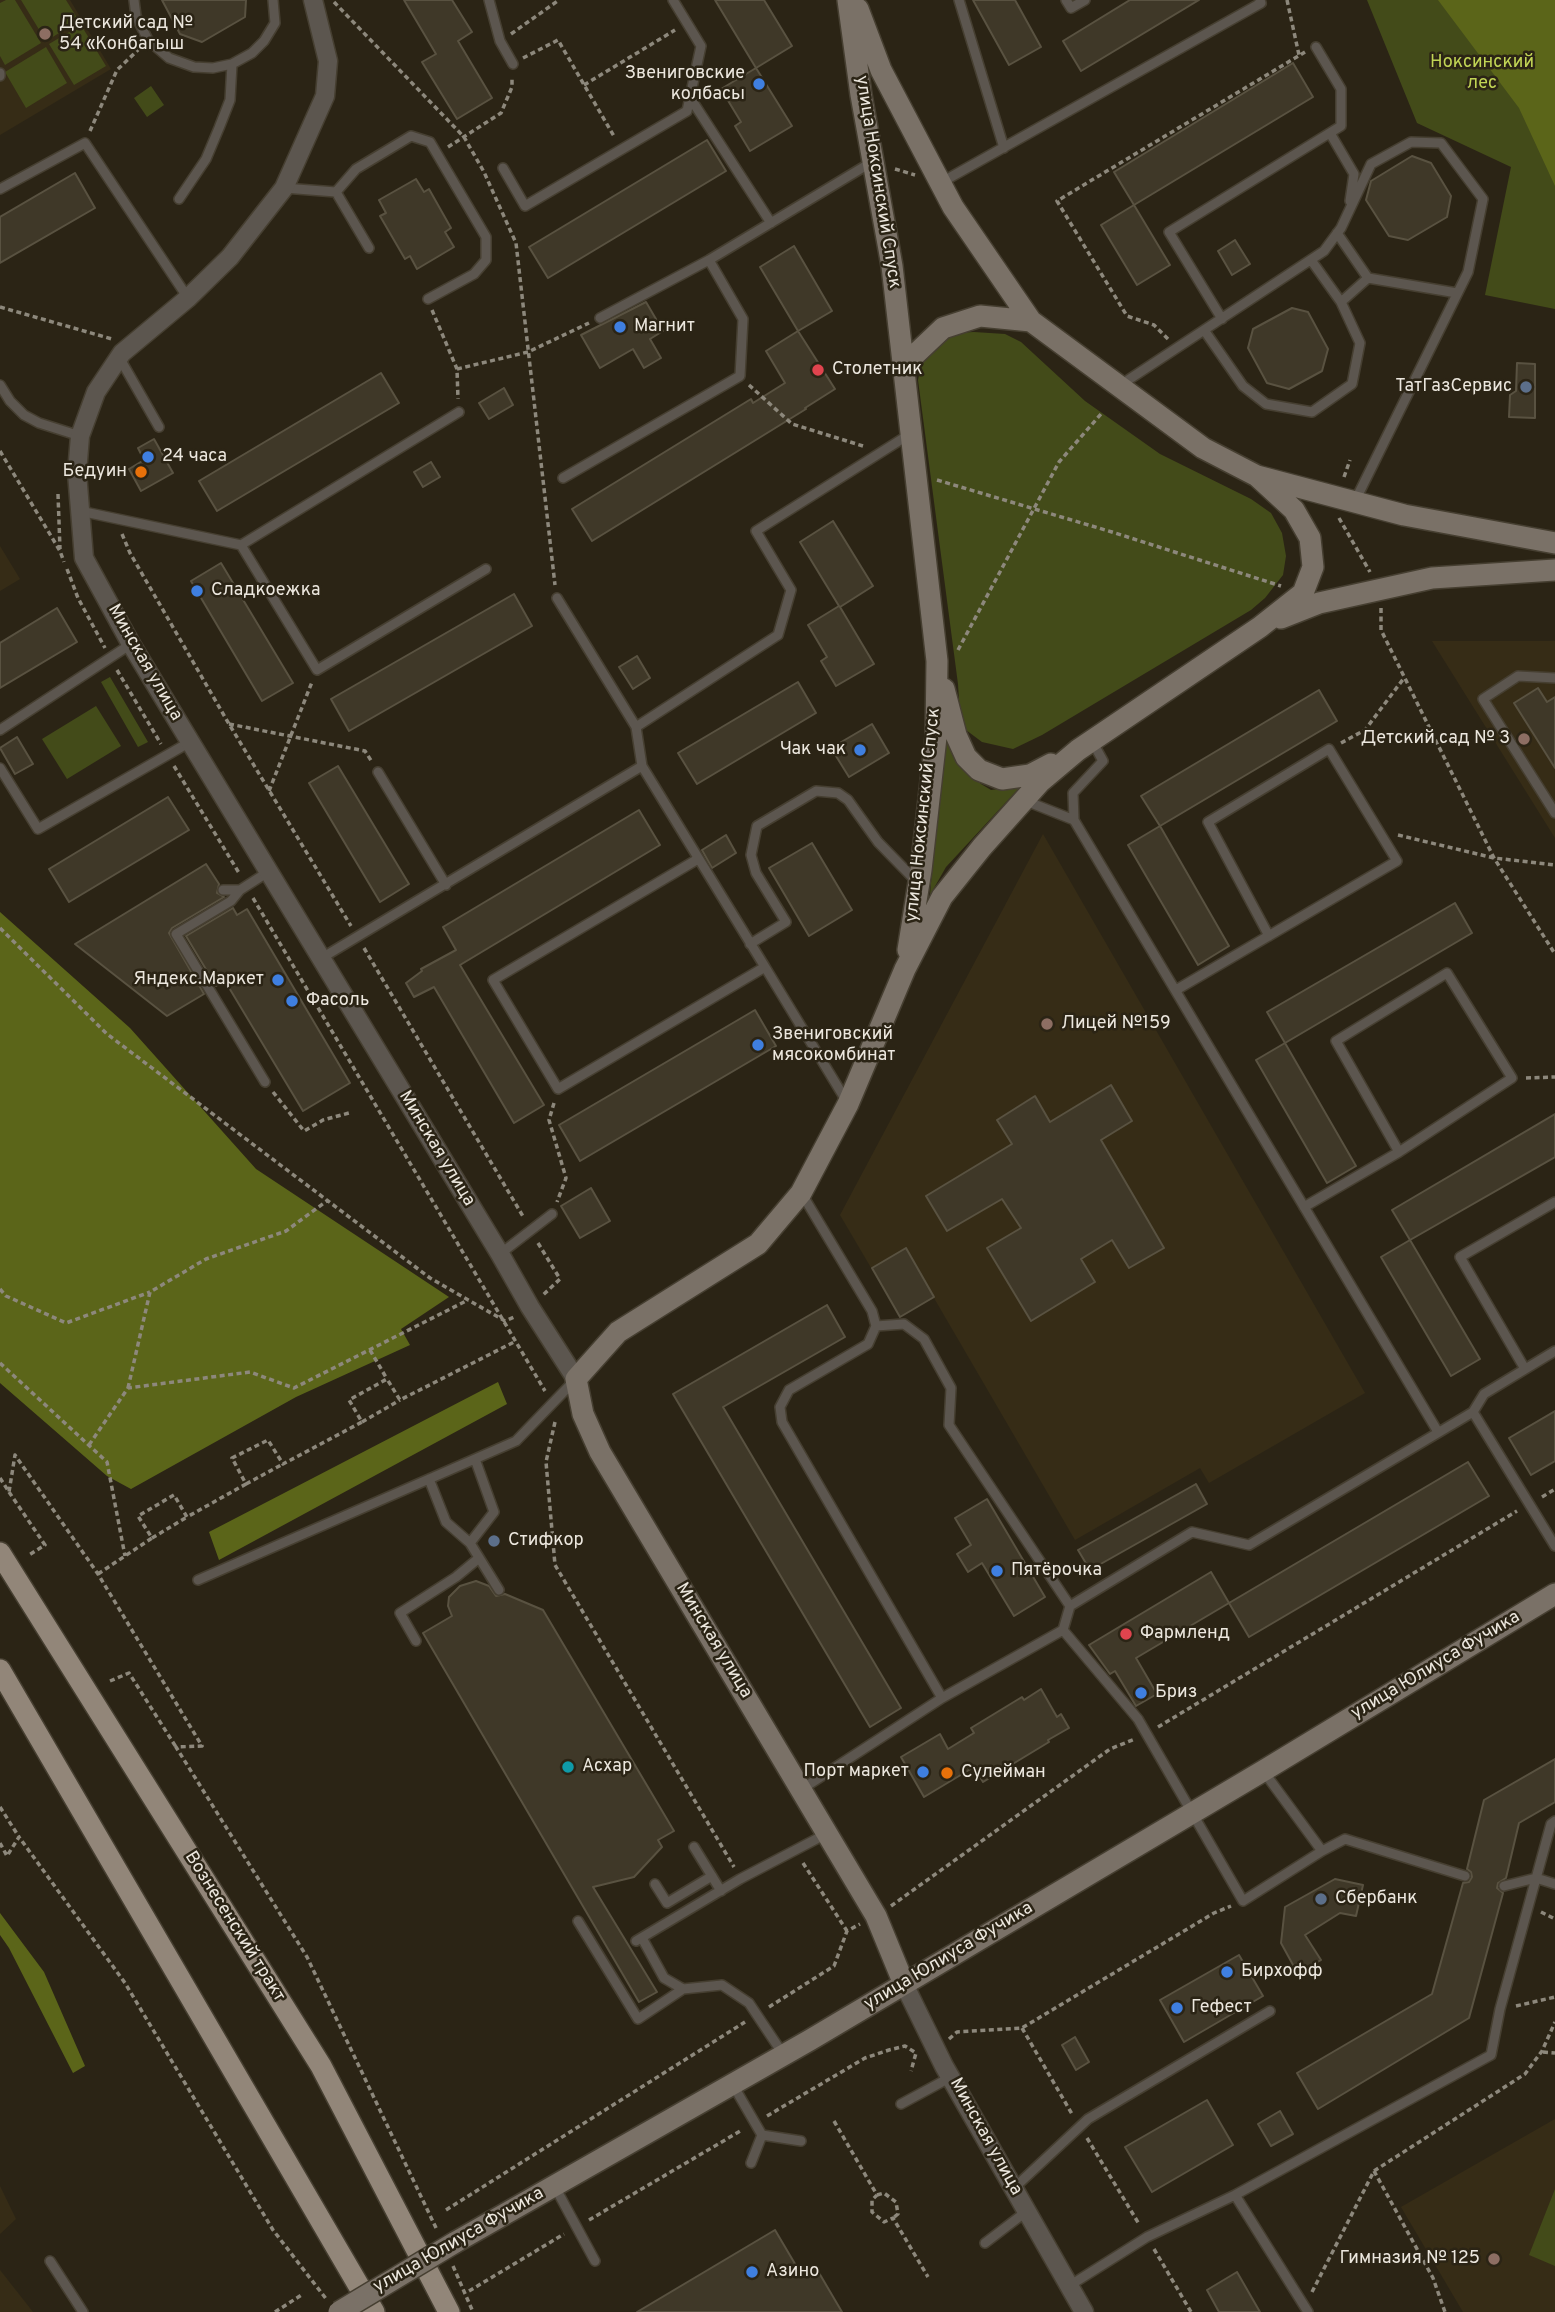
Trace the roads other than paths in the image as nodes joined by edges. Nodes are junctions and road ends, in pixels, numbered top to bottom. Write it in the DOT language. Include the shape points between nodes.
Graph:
graph roads {
  1 [pos="134,0"];
  2 [pos="273,0"];
  3 [pos="313,0"];
  4 [pos="489,0"];
  5 [pos="673,0"];
  6 [pos="848,0"];
  7 [pos="855,0"];
  8 [pos="959,0"];
  9 [pos="1066,0"];
  10 [pos="1085,0"];
  11 [pos="1260,0"];
  12 [pos="1316,47"];
  13 [pos="232,64"];
  14 [pos="513,64"];
  15 [pos="691,99"];
  16 [pos="1330,133"];
  17 [pos="1004,148"];
  18 [pos="873,162"];
  19 [pos="503,168"];
  20 [pos="940,183"];
  21 [pos="284,188"];
  22 [pos="0,189"];
  23 [pos="336,192"];
  24 [pos="179,199"];
  25 [pos="1348,212"];
  26 [pos="771,223"];
  27 [pos="1337,233"];
  28 [pos="369,248"];
  29 [pos="709,260"];
  30 [pos="1311,260"];
  31 [pos="1368,278"];
  32 [pos="1457,293"];
  33 [pos="188,298"];
  34 [pos="428,299"];
  35 [pos="1341,302"];
  36 [pos="600,318"];
  37 [pos="1222,319"];
  38 [pos="1031,321"];
  39 [pos="1204,331"];
  40 [pos="125,351"];
  41 [pos="904,365"];
  42 [pos="0,385"];
  43 [pos="1119,386"];
  44 [pos="459,412"];
  45 [pos="159,427"];
  46 [pos="912,433"];
  47 [pos="80,436"];
  48 [pos="1257,476"];
  49 [pos="563,478"];
  50 [pos="1346,499"];
  51 [pos="80,511"];
  52 [pos="1555,543"];
  53 [pos="241,544"];
  54 [pos="486,569"];
  55 [pos="1555,569"];
  56 [pos="557,598"];
  57 [pos="1260,626"];
  58 [pos="131,644"];
  59 [pos="937,661"];
  60 [pos="1555,678"];
  61 [pos="636,727"];
  62 [pos="0,730"];
  63 [pos="190,741"];
  64 [pos="1085,746"];
  65 [pos="642,766"];
  66 [pos="0,768"];
  67 [pos="378,772"];
  68 [pos="1024,800"];
  69 [pos="1555,813"];
  70 [pos="1074,820"];
  71 [pos="698,859"];
  72 [pos="268,872"];
  73 [pos="919,884"];
  74 [pos="446,885"];
  75 [pos="223,890"];
  76 [pos="240,890"];
  77 [pos="1269,936"];
  78 [pos="750,943"];
  79 [pos="320,959"];
  80 [pos="765,967"];
  81 [pos="905,969"];
  82 [pos="1176,990"];
  83 [pos="265,1082"];
  84 [pos="848,1104"];
  85 [pos="1399,1152"];
  86 [pos="801,1193"];
  87 [pos="1555,1202"];
  88 [pos="1304,1207"];
  89 [pos="552,1214"];
  90 [pos="500,1254"];
  91 [pos="876,1326"];
  92 [pos="1555,1352"];
  93 [pos="1525,1370"];
  94 [pos="576,1379"];
  95 [pos="1473,1412"];
  96 [pos="1438,1432"];
  97 [pos="475,1459"];
  98 [pos="429,1479"];
  99 [pos="470,1543"];
  100 [pos="1555,1546"];
  101 [pos="0,1553"];
  102 [pos="480,1558"];
  103 [pos="198,1580"];
  104 [pos="499,1590"];
  105 [pos="1555,1594"];
  106 [pos="1070,1606"];
  107 [pos="1062,1630"];
  108 [pos="416,1641"];
  109 [pos="0,1670"];
  110 [pos="942,1698"];
  111 [pos="1264,1771"];
  112 [pos="802,1788"];
  113 [pos="1193,1811"];
  114 [pos="1555,1821"];
  115 [pos="828,1833"];
  116 [pos="694,1847"];
  117 [pos="1322,1851"];
  118 [pos="712,1876"];
  119 [pos="1465,1876"];
  120 [pos="1536,1878"];
  121 [pos="655,1884"];
  122 [pos="1555,1884"];
  123 [pos="1504,1885"];
  124 [pos="721,1891"];
  125 [pos="578,1921"];
  126 [pos="904,1984"];
  127 [pos="683,1989"];
  128 [pos="1270,2011"];
  129 [pos="783,2054"];
  130 [pos="951,2077"];
  131 [pos="733,2084"];
  132 [pos="901,2104"];
  133 [pos="762,2135"];
  134 [pos="801,2141"];
  135 [pos="751,2163"];
  136 [pos="554,2186"];
  137 [pos="1013,2189"];
  138 [pos="1235,2196"];
  139 [pos="1027,2211"];
  140 [pos="985,2243"];
  141 [pos="50,2261"];
  142 [pos="595,2261"];
  143 [pos="1069,2287"];
  144 [pos="334,2307"];
  145 [pos="1306,2309"];
  146 [pos="83,2312"];
  147 [pos="374,2312"];
  148 [pos="449,2312"];
  149 [pos="1084,2312"];
  1 -- 13 [label="lane" via="148,40 169,58 194,67"];
  2 -- 13 [label="lane" via="275,23 264,41"];
  3 -- 21 [label="street, Минская улица" via="328,61 325,96"];
  4 -- 14 [label="lane" via="500,41"];
  5 -- 15 [label="lane" via="701,46"];
  6 -- 18 [label="street, улица Ноксинский Спуск"];
  7 -- 20 [label="street, улица Ноксинский Спуск" via="881,70"];
  8 -- 17 [label="lane"];
  9 -- 10 [label="lane" via="1071,8"];
  11 -- 17 [label="lane"];
  12 -- 16 [label="lane" via="1341,89 1341,126"];
  13 -- 24 [label="lane" via="230,100 206,159"];
  15 -- 19 [label="lane" via="687,111 526,206"];
  15 -- 26 [label="lane"];
  16 -- 25 [label="lane" via="1354,174"];
  16 -- 37 [label="lane" via="1170,232"];
  17 -- 20 [label="lane"];
  18 -- 26 [label="lane"];
  18 -- 41 [label="street, улица Ноксинский Спуск"];
  20 -- 38 [label="street, улица Ноксинский Спуск"];
  21 -- 23 [label="lane"];
  21 -- 33 [label="street, Минская улица" via="230,257"];
  22 -- 33 [label="lane" via="85,143"];
  23 -- 28 [label="lane"];
  23 -- 34 [label="lane" via="356,169 411,136 430,142 485,237 486,260 474,274"];
  25 -- 27 [label="lane"];
  25 -- 32 [label="lane" via="1371,164 1411,142 1441,143 1483,199 1468,272"];
  26 -- 29 [label="lane"];
  27 -- 30 [label="lane"];
  27 -- 31 [label="lane"];
  29 -- 36 [label="lane"];
  29 -- 49 [label="lane" via="743,319 740,376"];
  30 -- 35 [label="lane"];
  30 -- 37 [label="lane"];
  31 -- 32 [label="lane"];
  31 -- 35 [label="lane"];
  32 -- 50 [label="lane"];
  33 -- 40 [label="street, Минская улица"];
  35 -- 39 [label="lane" via="1360,343 1352,384 1312,412 1266,404 1243,386"];
  37 -- 39 [label="lane"];
  38 -- 41 [label="street" via="980,316 943,328"];
  38 -- 43 [label="street, улица Ноксинский Спуск"];
  39 -- 43 [label="lane"];
  40 -- 45 [label="lane"];
  40 -- 47 [label="street, Минская улица" via="96,391"];
  41 -- 46 [label="street, улица Ноксинский Спуск"];
  42 -- 47 [label="lane" via="24,415"];
  43 -- 48 [label="street, улица Ноксинский Спуск" via="1203,448"];
  44 -- 53 [label="lane"];
  46 -- 59 [label="street, улица Ноксинский Спуск"];
  46 -- 61 [label="lane" via="756,531 792,590 778,635"];
  47 -- 51 [label="street, Минская улица"];
  48 -- 50 [label="street, улица Ноксинский Спуск"];
  48 -- 57 [label="street, улица Ноксинский Спуск" via="1294,510 1310,538 1313,567 1303,593"];
  50 -- 52 [label="street, улица Ноксинский Спуск" via="1404,515"];
  51 -- 53 [label="lane"];
  51 -- 58 [label="street, Минская улица" via="84,558"];
  53 -- 54 [label="lane" via="317,670"];
  55 -- 57 [label="street, улица Ноксинский Спуск" via="1432,578 1319,603"];
  56 -- 61 [label="lane"];
  57 -- 64 [label="street, улица Ноксинский Спуск"];
  58 -- 62 [label="lane"];
  58 -- 63 [label="street, Минская улица"];
  59 -- 64 [label="street, улица Ноксинский Спуск" via="956,735 966,757 979,770 1002,779 1030,775"];
  59 -- 73 [label="street, улица Ноксинский Спуск" via="936,737"];
  60 -- 69 [label="lane" via="1518,677 1483,699"];
  61 -- 65 [label="lane"];
  63 -- 66 [label="lane" via="38,829"];
  63 -- 72 [label="street, Минская улица"];
  64 -- 68 [label="street, улица Ноксинский Спуск"];
  64 -- 70 [label="lane" via="1103,761 1073,793"];
  65 -- 71 [label="lane"];
  65 -- 74 [label="lane"];
  67 -- 74 [label="lane"];
  68 -- 70 [label="lane"];
  68 -- 81 [label="street, улица Ноксинский Спуск" via="942,897"];
  70 -- 82 [label="lane"];
  71 -- 78 [label="lane"];
  71 -- 80 [label="lane" via="493,980 558,1089"];
  72 -- 76 [label="lane"];
  72 -- 79 [label="street, Минская улица"];
  73 -- 78 [label="lane" via="878,842 848,800 838,793 816,791 757,825 751,855 756,873 786,922"];
  73 -- 81 [label="street, улица Ноксинский Спуск"];
  74 -- 79 [label="lane"];
  75 -- 76 [label="lane"];
  76 -- 83 [label="lane" via="232,901 176,934"];
  77 -- 77 [label="lane" via="1397,861 1329,749 1208,822"];
  77 -- 82 [label="lane"];
  78 -- 80 [label="lane"];
  79 -- 90 [label="street, Минская улица"];
  80 -- 84 [label="lane"];
  81 -- 84 [label="street, улица Ноксинский Спуск"];
  82 -- 88 [label="lane"];
  84 -- 86 [label="street, улица Ноксинский Спуск"];
  85 -- 85 [label="lane" via="1512,1078 1447,973 1336,1041"];
  85 -- 88 [label="lane"];
  86 -- 91 [label="lane" via="872,1311"];
  86 -- 94 [label="street, улица Ноксинский Спуск" via="758,1244 618,1332"];
  87 -- 93 [label="lane" via="1460,1257"];
  88 -- 96 [label="lane"];
  89 -- 90 [label="lane"];
  90 -- 94 [label="street, Минская улица"];
  91 -- 106 [label="lane" via="904,1324 924,1339 951,1388 949,1425"];
  91 -- 110 [label="lane" via="868,1344 789,1390 780,1407 782,1422"];
  92 -- 93 [label="lane"];
  93 -- 95 [label="lane" via="1484,1394"];
  94 -- 97 [label="lane" via="516,1441"];
  94 -- 112 [label="street, Минская улица" via="583,1413 600,1452"];
  95 -- 96 [label="lane"];
  95 -- 100 [label="lane"];
  96 -- 106 [label="lane" via="1249,1545 1192,1532"];
  97 -- 98 [label="lane"];
  97 -- 99 [label="lane" via="494,1511"];
  98 -- 99 [label="lane" via="446,1522"];
  98 -- 103 [label="lane"];
  99 -- 102 [label="lane"];
  101 -- 148 [label="main road, Вознесенский тракт" via="321,2066"];
  102 -- 104 [label="lane"];
  102 -- 108 [label="lane" via="400,1613"];
  105 -- 111 [label="street, улица Юлиуса Фучика"];
  106 -- 107 [label="lane"];
  107 -- 110 [label="lane"];
  107 -- 113 [label="lane" via="1139,1719"];
  109 -- 147 [label="main road"];
  110 -- 112 [label="lane"];
  111 -- 113 [label="street, улица Юлиуса Фучика"];
  111 -- 117 [label="lane"];
  112 -- 115 [label="street, Минская улица"];
  113 -- 117 [label="lane" via="1242,1901"];
  113 -- 126 [label="street, улица Юлиуса Фучика"];
  114 -- 120 [label="lane"];
  115 -- 124 [label="lane"];
  115 -- 126 [label="street, Минская улица" via="876,1916"];
  116 -- 118 [label="lane"];
  117 -- 119 [label="lane" via="1345,1839"];
  118 -- 121 [label="lane" via="667,1903"];
  118 -- 124 [label="lane"];
  120 -- 122 [label="lane"];
  120 -- 123 [label="lane"];
  120 -- 138 [label="lane" via="1491,2055"];
  124 -- 127 [label="lane" via="639,1939 664,1978"];
  125 -- 127 [label="lane" via="638,2019"];
  126 -- 129 [label="street, улица Юлиуса Фучика"];
  126 -- 130 [label="street, Минская улица"];
  127 -- 129 [label="lane" via="722,1986 749,2003"];
  128 -- 137 [label="lane" via="1088,2119"];
  129 -- 131 [label="street, улица Юлиуса Фучика"];
  130 -- 132 [label="lane"];
  130 -- 137 [label="street, Минская улица"];
  131 -- 133 [label="lane"];
  131 -- 136 [label="street, улица Юлиуса Фучика"];
  133 -- 134 [label="lane"];
  133 -- 135 [label="lane"];
  136 -- 142 [label="lane"];
  136 -- 144 [label="street, улица Юлиуса Фучика, bridge"];
  137 -- 139 [label="street, Минская улица"];
  138 -- 143 [label="lane" via="1147,2237"];
  138 -- 145 [label="lane"];
  139 -- 140 [label="lane"];
  139 -- 143 [label="street, Минская улица"];
  141 -- 146 [label="lane"];
  143 -- 149 [label="street, Минская улица"];
}
